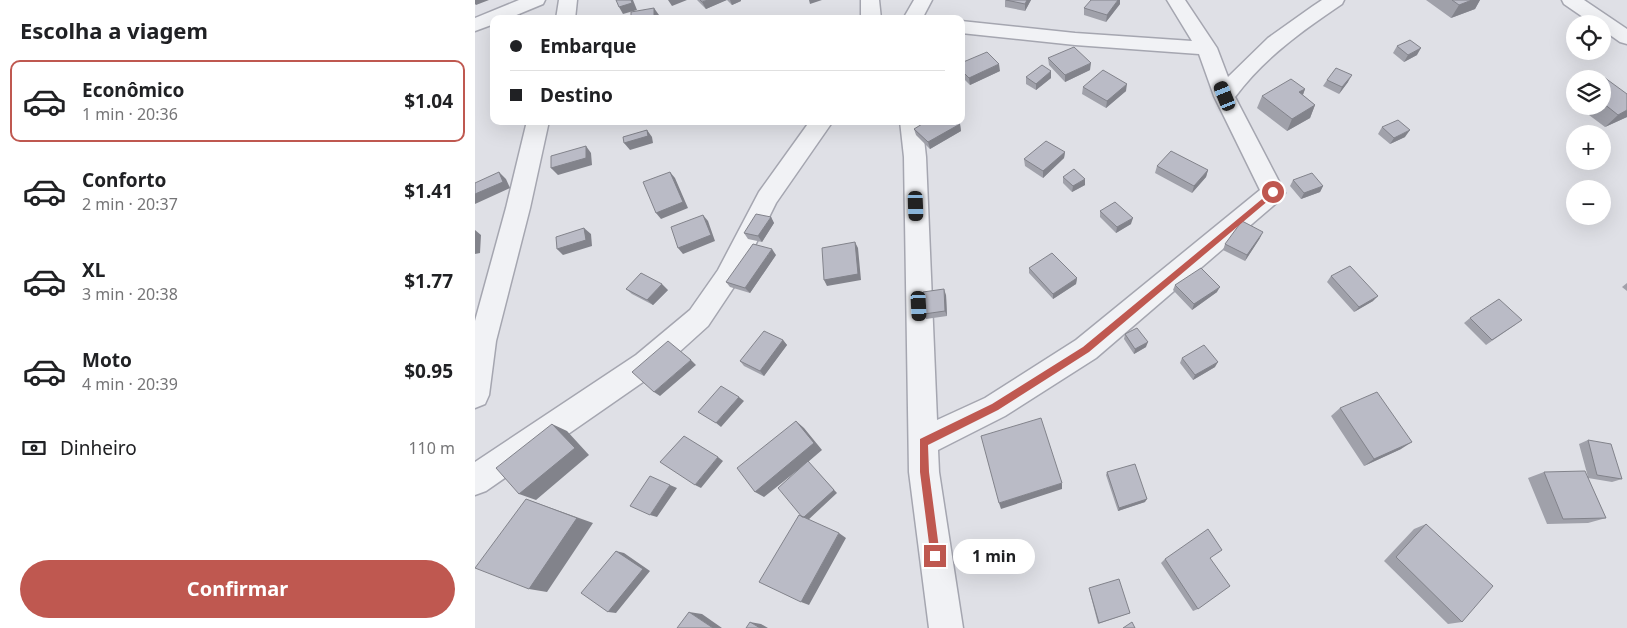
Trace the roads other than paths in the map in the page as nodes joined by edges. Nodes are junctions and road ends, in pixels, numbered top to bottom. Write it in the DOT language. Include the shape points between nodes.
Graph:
graph roads {
  1 [pos="536,0"];
  2 [pos="568,0"];
  3 [pos="870,0"];
  4 [pos="923,0"];
  5 [pos="1176,0"];
  6 [pos="1335,0"];
  7 [pos="1571,0"];
  8 [pos="499,15"];
  9 [pos="566,15"];
  10 [pos="871,15"];
  11 [pos="914,15"];
  12 [pos="490,19"];
  13 [pos="475,25"];
  14 [pos="965,27"];
  15 [pos="1627,38"];
  16 [pos="1207,48"];
  17 [pos="1225,96"];
  18 [pos="537,125"];
  19 [pos="819,125"];
  20 [pos="911,125"];
  21 [pos="475,395"];
  22 [pos="923,442"];
  23 [pos="475,480"];
  24 [pos="946,628"];
  1 -- 8 [label="street"];
  2 -- 9 [label="street"];
  3 -- 10 [label="street"];
  4 -- 11 [label="street"];
  5 -- 16 [label="street"];
  6 -- 17 [label="street" via="1262,54 1234,82"];
  7 -- 15 [label="street"];
  12 -- 13 [label="street"];
  14 -- 16 [label="street"];
  16 -- 17 [label="street"];
  17 -- 22 [label="street" via="1273,192 1086,350 995,407"];
  18 -- 21 [label="street" via="483,341"];
  19 -- 23 [label="street" via="767,198 727,277 699,318 646,364"];
  20 -- 22 [label="street"];
  22 -- 24 [label="street" via="930,520"];
}
